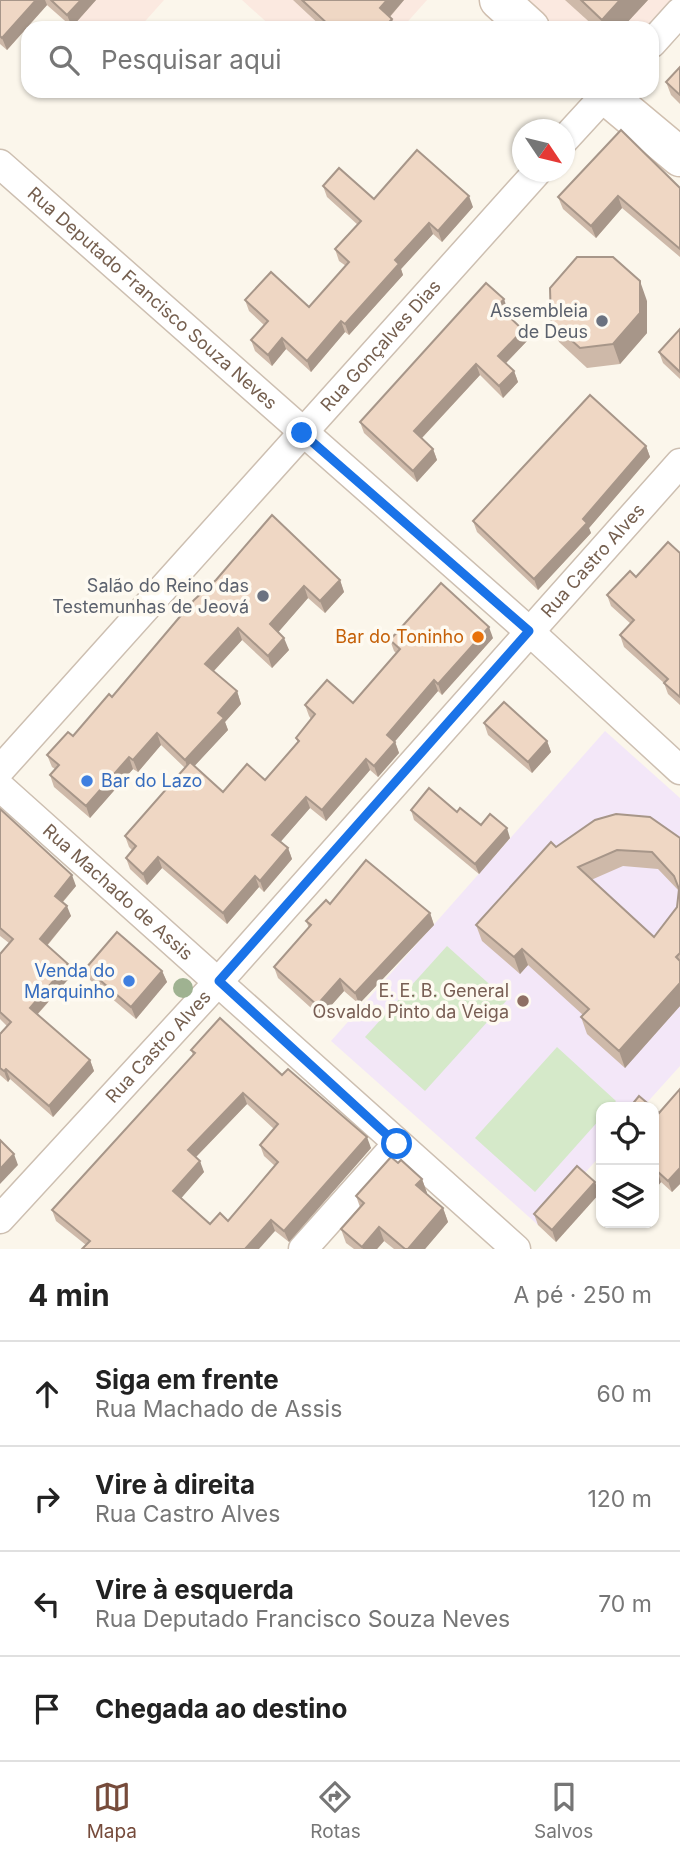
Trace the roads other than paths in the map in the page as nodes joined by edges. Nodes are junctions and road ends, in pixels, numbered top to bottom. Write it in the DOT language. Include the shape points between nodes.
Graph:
graph roads {
  1 [pos="499,0"];
  2 [pos="680,12"];
  3 [pos="522,21"];
  4 [pos="659,35"];
  5 [pos="600,98"];
  6 [pos="612,98"];
  7 [pos="575,129"];
  8 [pos="680,157"];
  9 [pos="0,164"];
  10 [pos="528,182"];
  11 [pos="302,433"];
  12 [pos="680,463"];
  13 [pos="529,631"];
  14 [pos="0,769"];
  15 [pos="680,770"];
  16 [pos="0,787"];
  17 [pos="219,981"];
  18 [pos="397,1144"];
  19 [pos="0,1219"];
  20 [pos="303,1249"];
  21 [pos="516,1249"];
  1 -- 3 [label="street"];
  2 -- 4 [label="street"];
  5 -- 7 [label="street"];
  6 -- 8 [label="street"];
  9 -- 11 [label="street, Rua Deputado Francisco Souza Neves"];
  10 -- 11 [label="street, Rua Gonçalves Dias"];
  11 -- 13 [label="street, Rua Deputado Francisco Souza Neves"];
  11 -- 14 [label="street, Rua Gonçalves Dias"];
  12 -- 13 [label="street, Rua Castro Alves"];
  13 -- 15 [label="street, Rua Deputado Francisco Souza Neves"];
  13 -- 17 [label="street, Rua Castro Alves"];
  16 -- 17 [label="street, Rua Machado de Assis"];
  17 -- 18 [label="street, Rua Machado de Assis"];
  17 -- 19 [label="street, Rua Castro Alves"];
  18 -- 20 [label="street"];
  18 -- 21 [label="street, Rua Machado de Assis"];
}
